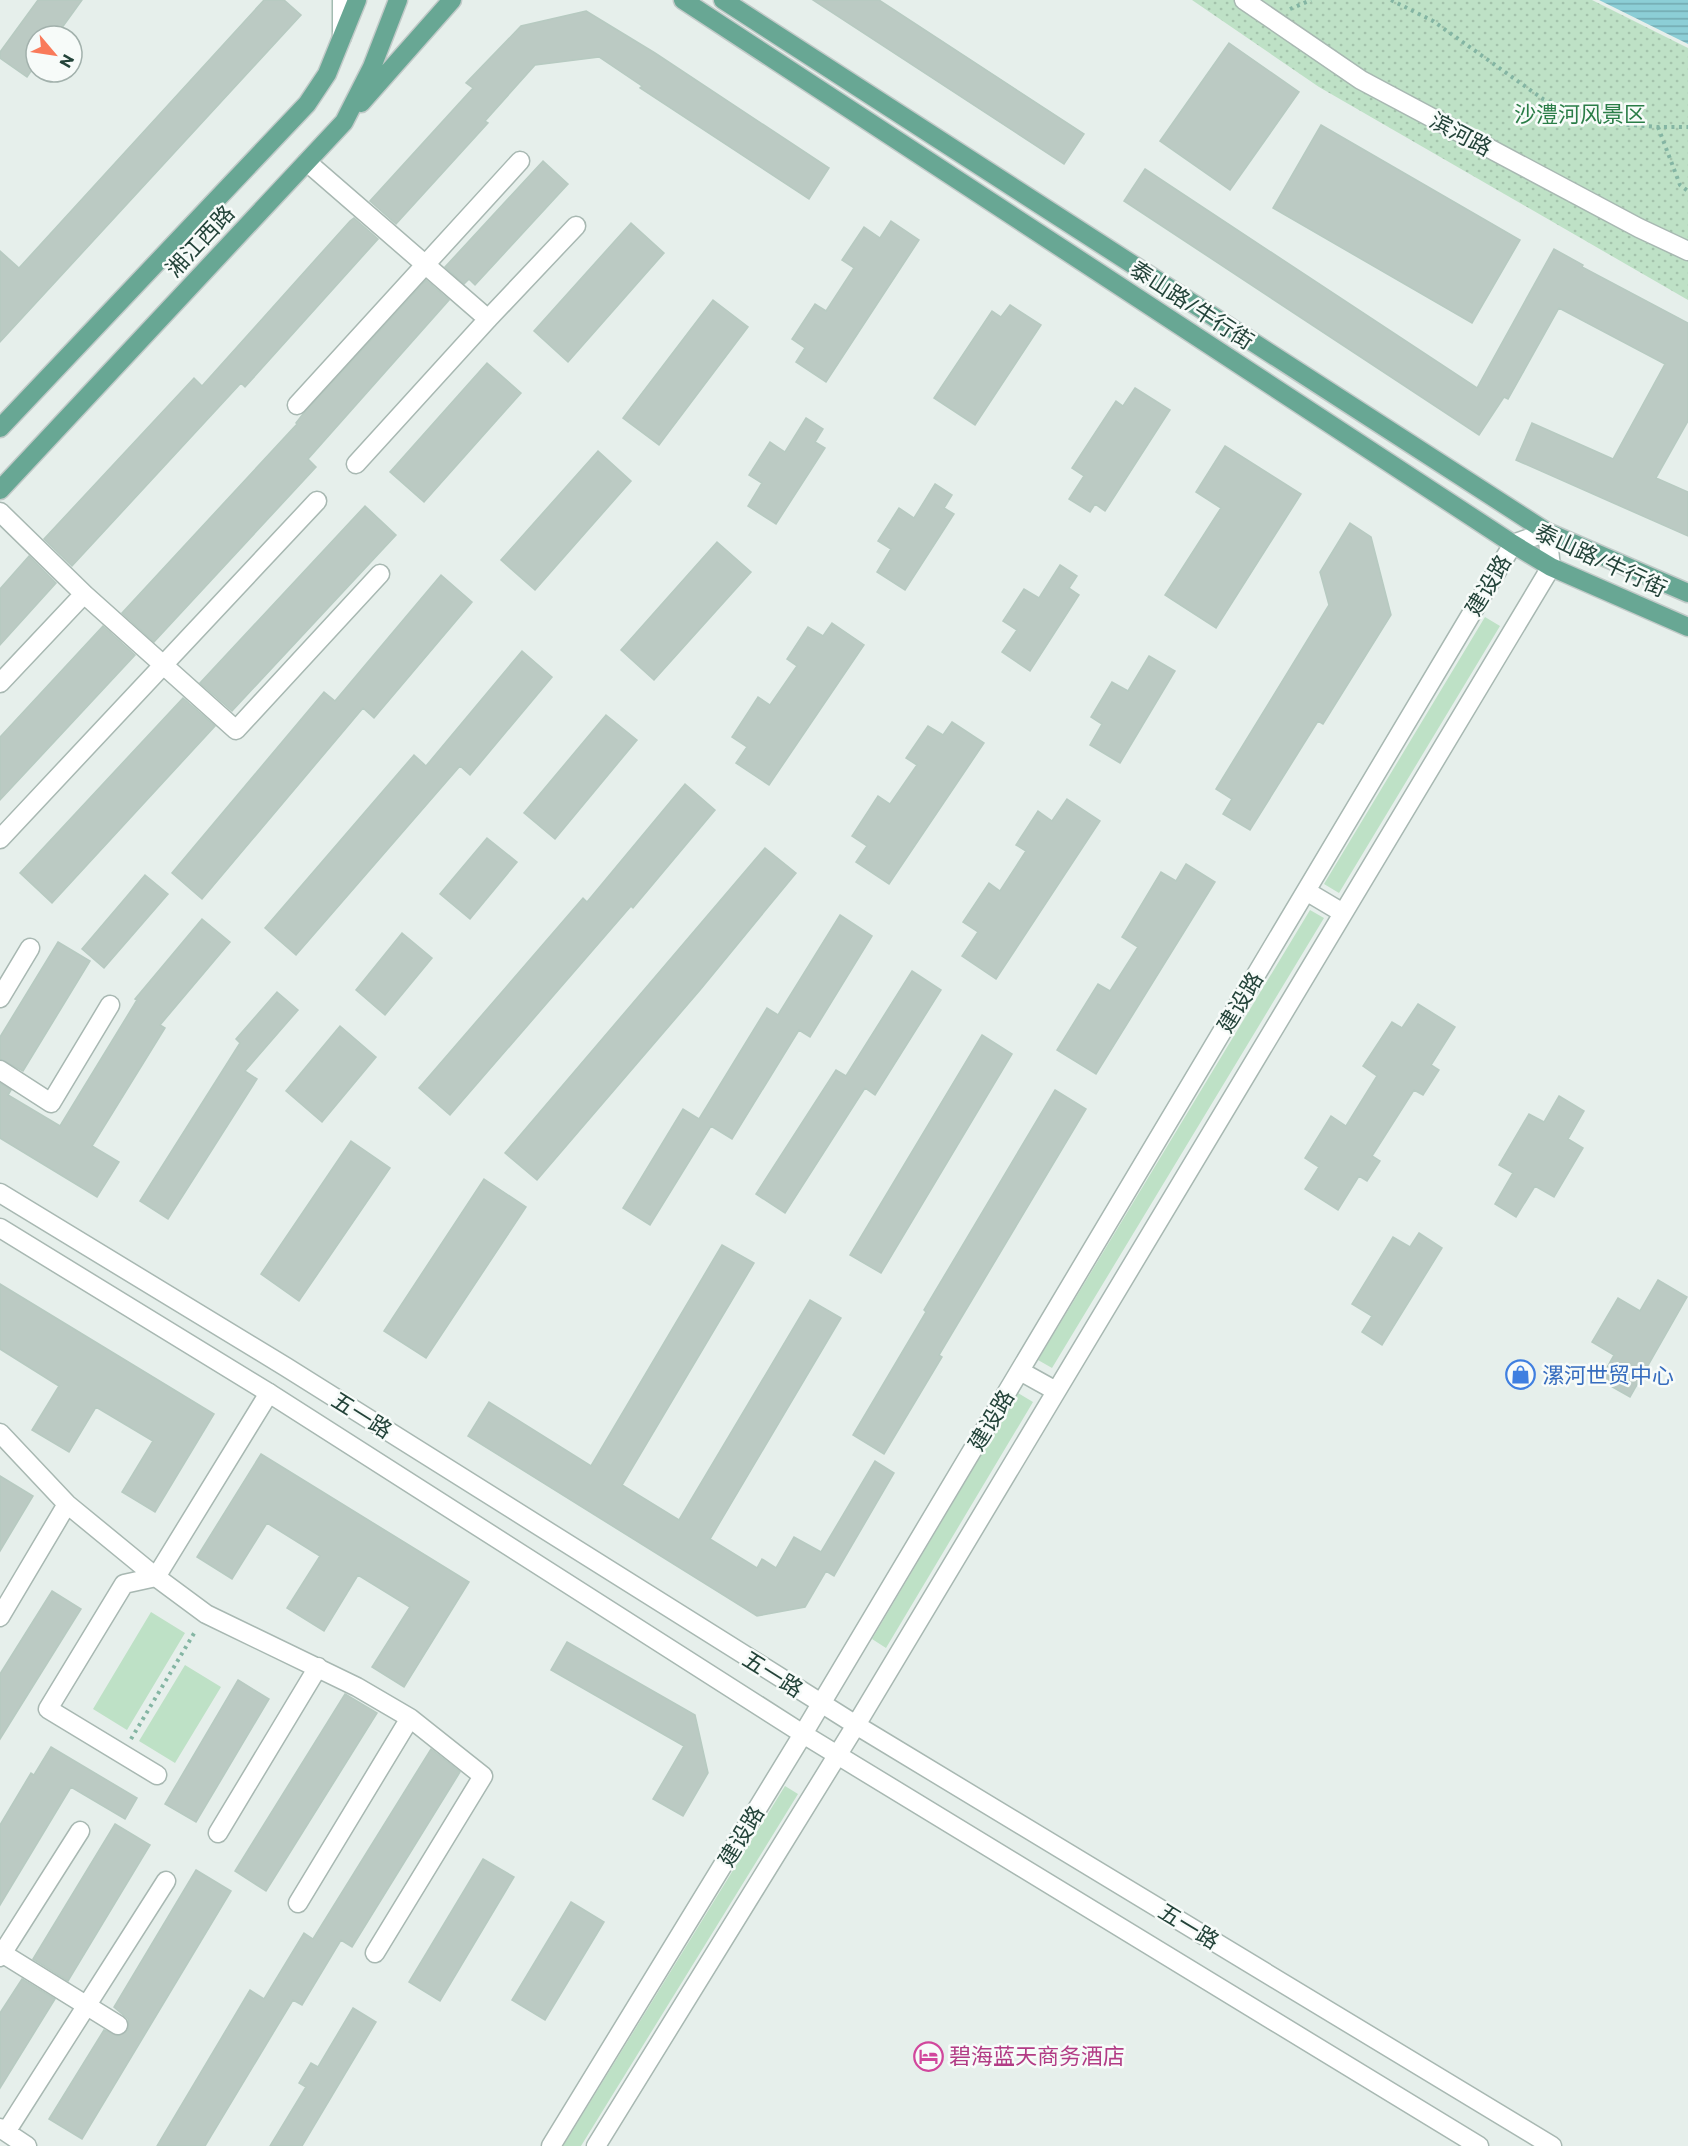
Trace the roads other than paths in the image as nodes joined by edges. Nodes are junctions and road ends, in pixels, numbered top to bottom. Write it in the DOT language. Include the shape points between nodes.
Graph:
graph roads {
  1 [pos="342,0"];
  2 [pos="357,0"];
  3 [pos="398,0"];
  4 [pos="452,0"];
  5 [pos="683,0"];
  6 [pos="723,0"];
  7 [pos="1244,0"];
  8 [pos="342,38"];
  9 [pos="344,122"];
  10 [pos="520,161"];
  11 [pos="308,162"];
  12 [pos="576,226"];
  13 [pos="1688,251"];
  14 [pos="427,265"];
  15 [pos="488,319"];
  16 [pos="297,405"];
  17 [pos="0,428"];
  18 [pos="356,464"];
  19 [pos="0,490"];
  20 [pos="317,501"];
  21 [pos="0,512"];
  22 [pos="1547,532"];
  23 [pos="1513,544"];
  24 [pos="1551,567"];
  25 [pos="380,574"];
  26 [pos="1688,593"];
  27 [pos="84,594"];
  28 [pos="1688,627"];
  29 [pos="164,666"];
  30 [pos="0,683"];
  31 [pos="0,840"];
  32 [pos="1306,891"];
  33 [pos="1343,913"];
  34 [pos="30,948"];
  35 [pos="0,998"];
  36 [pos="110,1005"];
  37 [pos="0,1070"];
  38 [pos="0,1193"];
  39 [pos="0,1228"];
  40 [pos="286,1367"];
  41 [pos="1020,1371"];
  42 [pos="1056,1391"];
  43 [pos="269,1393"];
  44 [pos="0,1433"];
  45 [pos="67,1504"];
  46 [pos="156,1577"];
  47 [pos="0,1617"];
  48 [pos="318,1667"];
  49 [pos="821,1704"];
  50 [pos="410,1718"];
  51 [pos="855,1725"];
  52 [pos="804,1734"];
  53 [pos="837,1754"];
  54 [pos="157,1775"];
  55 [pos="80,1831"];
  56 [pos="218,1833"];
  57 [pos="166,1881"];
  58 [pos="298,1903"];
  59 [pos="375,1953"];
  60 [pos="1,1954"];
  61 [pos="87,2006"];
  62 [pos="118,2025"];
  63 [pos="3,2130"];
  64 [pos="27,2146"];
  65 [pos="551,2146"];
  66 [pos="596,2146"];
  67 [pos="1479,2146"];
  68 [pos="1552,2146"];
  1 -- 8 [label="street"];
  2 -- 8 [label="main road, 湘江西路"];
  3 -- 9 [label="main road, 湘江西路" via="372,68"];
  4 -- 9 [label="main road"];
  5 -- 23 [label="main road, 泰山路/牛行街"];
  6 -- 22 [label="main road, 泰山路/牛行街"];
  7 -- 13 [label="street, 滨河路" via="1361,80"];
  8 -- 17 [label="main road, 湘江西路" via="327,74 307,104"];
  9 -- 11 [label="main road, 湘江西路"];
  10 -- 14 [label="street"];
  11 -- 14 [label="street"];
  11 -- 19 [label="main road, 湘江西路"];
  12 -- 15 [label="street"];
  14 -- 15 [label="street"];
  14 -- 16 [label="street"];
  15 -- 18 [label="street"];
  20 -- 29 [label="street"];
  21 -- 27 [label="street"];
  22 -- 23 [label="street, 建设路"];
  22 -- 24 [label="street"];
  22 -- 26 [label="main road, 泰山路/牛行街"];
  23 -- 24 [label="main road, 泰山路/牛行街"];
  23 -- 32 [label="street, 建设路"];
  24 -- 28 [label="main road, 泰山路/牛行街"];
  24 -- 33 [label="street, 建设路"];
  25 -- 29 [label="street" via="236,730"];
  27 -- 29 [label="street"];
  27 -- 30 [label="street"];
  29 -- 31 [label="street"];
  32 -- 33 [label="street"];
  32 -- 41 [label="street, 建设路"];
  33 -- 42 [label="street, 建设路"];
  34 -- 35 [label="street"];
  36 -- 37 [label="street" via="51,1103"];
  38 -- 40 [label="street, 五一路"];
  39 -- 43 [label="street, 五一路"];
  40 -- 43 [label="street"];
  40 -- 49 [label="street, 五一路"];
  41 -- 42 [label="street"];
  41 -- 49 [label="street, 建设路"];
  42 -- 51 [label="street, 建设路"];
  43 -- 46 [label="street"];
  43 -- 52 [label="street, 五一路"];
  44 -- 45 [label="street"];
  45 -- 46 [label="street"];
  45 -- 47 [label="street"];
  46 -- 48 [label="street" via="206,1614"];
  46 -- 54 [label="street" via="124,1584 48,1709"];
  48 -- 50 [label="street"];
  48 -- 56 [label="street"];
  49 -- 51 [label="street, 五一路"];
  49 -- 52 [label="street, 建设路"];
  50 -- 58 [label="street"];
  50 -- 59 [label="street" via="483,1776"];
  51 -- 53 [label="street, 建设路"];
  51 -- 68 [label="street, 五一路"];
  52 -- 53 [label="street, 五一路"];
  52 -- 65 [label="street, 建设路"];
  53 -- 66 [label="street, 建设路"];
  53 -- 67 [label="street, 五一路"];
  55 -- 60 [label="street"];
  57 -- 61 [label="street"];
  60 -- 61 [label="street"];
  61 -- 62 [label="street"];
  61 -- 63 [label="street"];
  63 -- 64 [label="street"];
}
